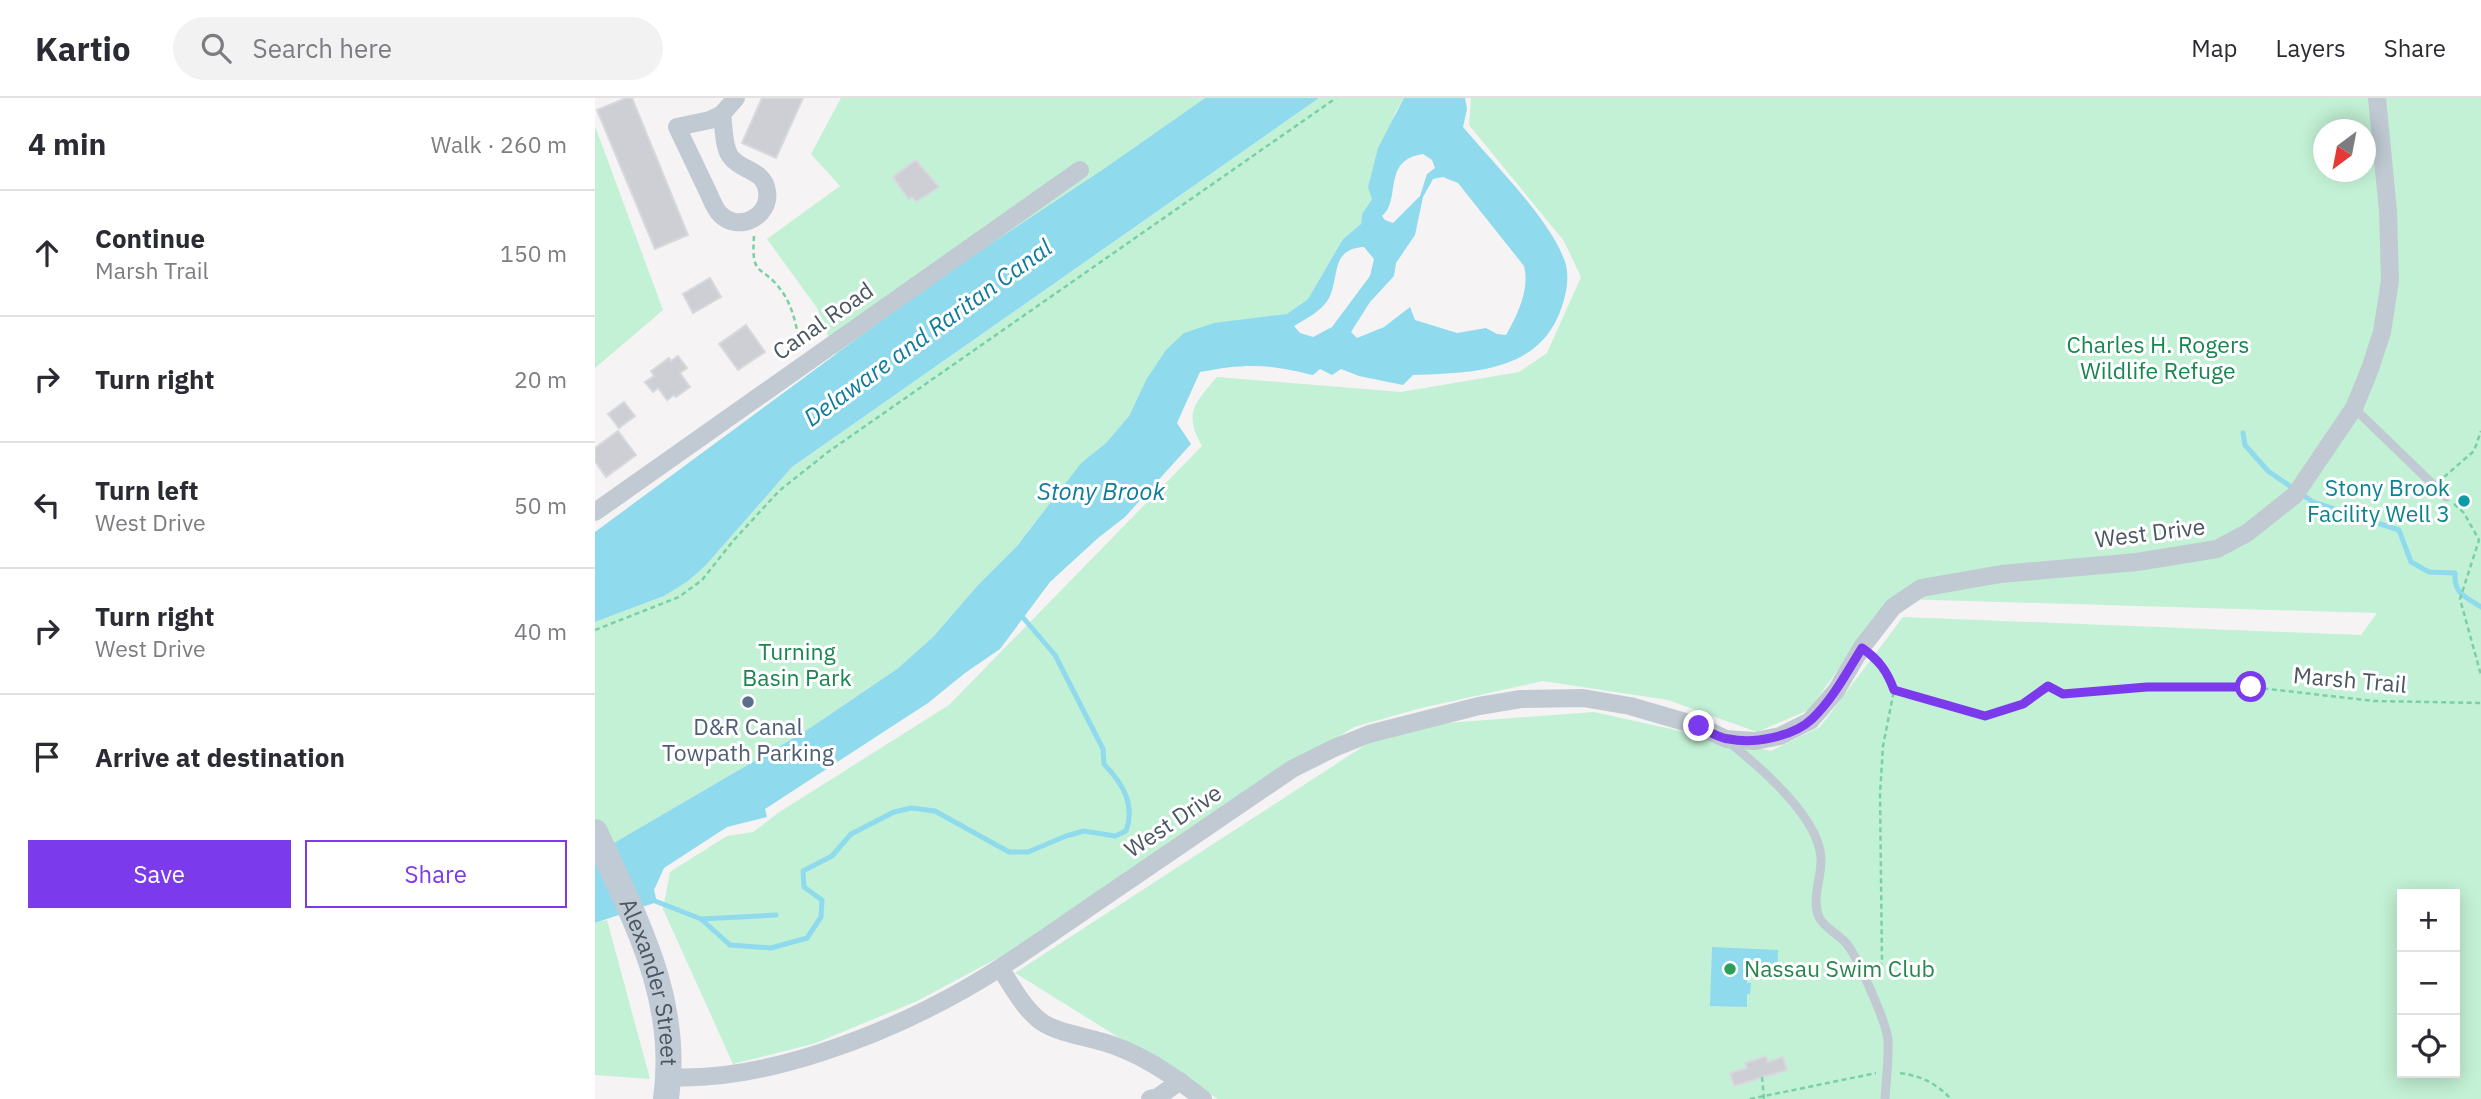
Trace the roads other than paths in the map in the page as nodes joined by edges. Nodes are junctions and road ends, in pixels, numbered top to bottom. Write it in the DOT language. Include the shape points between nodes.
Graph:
graph roads {
  1 [pos="736,98"];
  2 [pos="2377,98"];
  3 [pos="722,114"];
  4 [pos="1080,170"];
  5 [pos="2354,408"];
  6 [pos="2446,497"];
  7 [pos="595,512"];
  8 [pos="1726,739"];
  9 [pos="596,833"];
  10 [pos="1000,968"];
  11 [pos="1180,1081"];
  12 [pos="667,1088"];
  13 [pos="1150,1099"];
  14 [pos="1203,1099"];
  15 [pos="1885,1099"];
  1 -- 3 [label="street"];
  2 -- 5 [label="street, West Drive" via="2390,281 2382,332"];
  3 -- 3 [label="street" via="726,150 732,159 758,174 768,192 762,212 746,223 734,223 718,212 677,127"];
  4 -- 7 [label="street, Canal Road"];
  5 -- 6 [label="lane"];
  5 -- 8 [label="street, West Drive" via="2298,491 2247,533 2217,550 2001,574 1921,588 1893,607 1810,721 1780,736 1755,741"];
  8 -- 10 [label="street, West Drive" via="1699,726 1630,706 1583,698 1521,699 1479,706 1369,734 1292,769"];
  8 -- 15 [label="lane, West Drive" via="1797,808 1812,831 1821,855 1816,901 1819,918 1846,942 1860,966 1888,1037"];
  9 -- 12 [label="main road, Alexander Street" via="655,968 664,1007"];
  10 -- 11 [label="street" via="1041,1022 1118,1047"];
  10 -- 12 [label="street, West Drive" via="928,1008 840,1046"];
  11 -- 13 [label="street"];
  11 -- 14 [label="street"];
}
